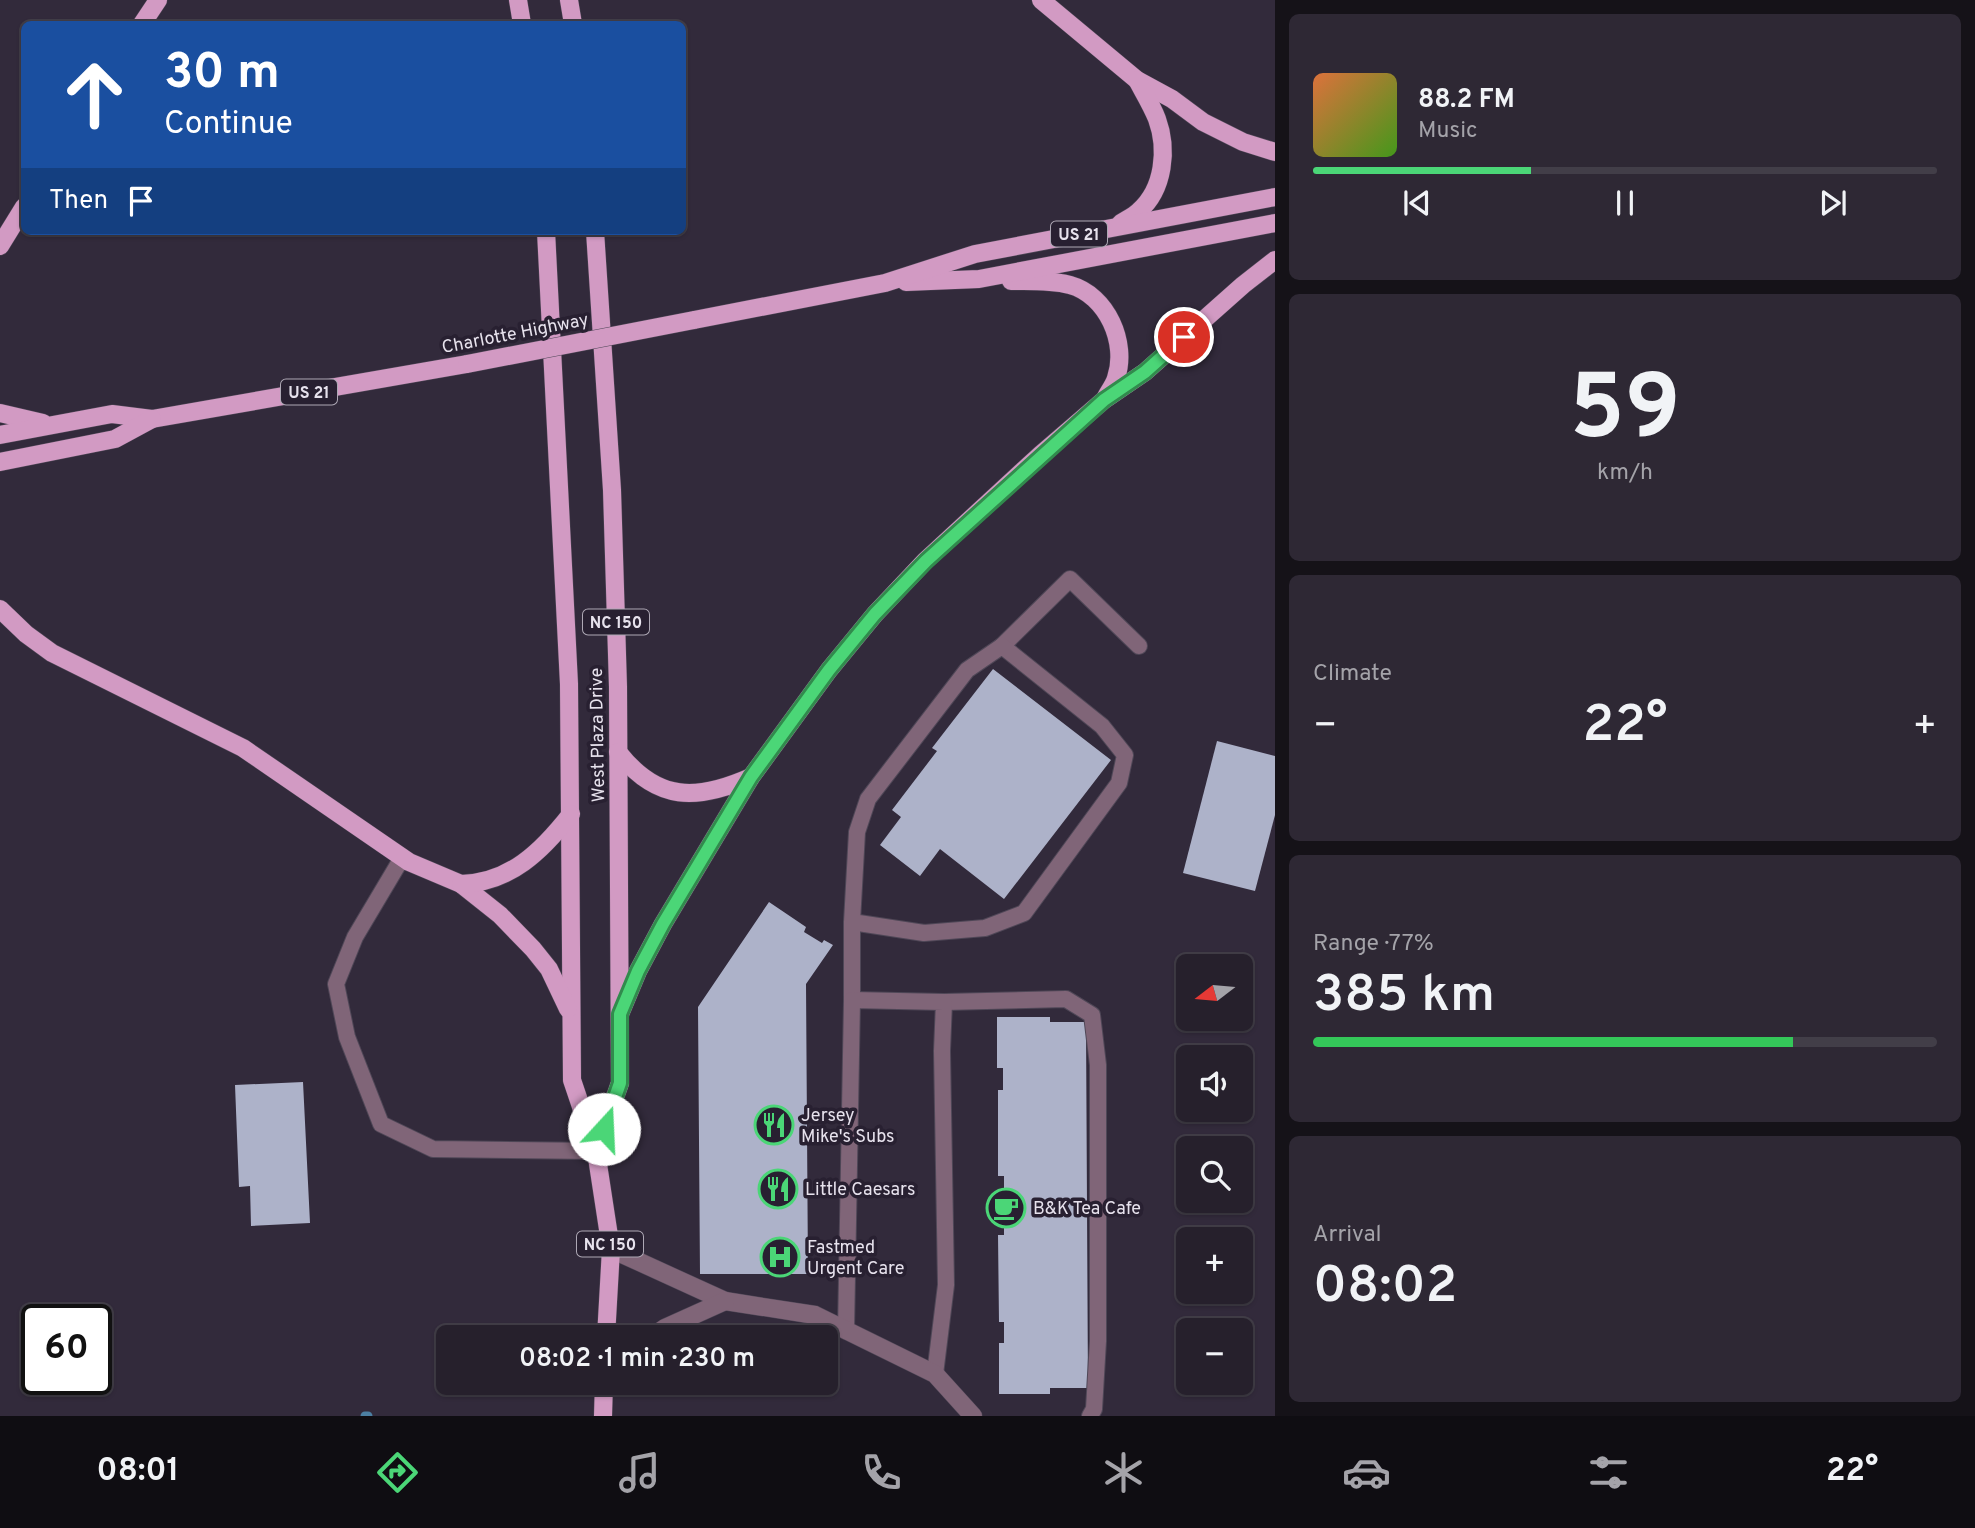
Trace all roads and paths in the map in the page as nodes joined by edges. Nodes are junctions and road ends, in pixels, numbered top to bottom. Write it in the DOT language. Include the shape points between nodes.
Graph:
graph roads {
  1 [pos="158,0"];
  2 [pos="518,0"];
  3 [pos="569,0"];
  4 [pos="1041,0"];
  5 [pos="144,21"];
  6 [pos="522,21"];
  7 [pos="572,21"];
  8 [pos="1137,80"];
  9 [pos="1275,152"];
  10 [pos="1275,197"];
  11 [pos="21,212"];
  12 [pos="1275,223"];
  13 [pos="1115,228"];
  14 [pos="546,235"];
  15 [pos="595,235"];
  16 [pos="0,246"];
  17 [pos="1275,261"];
  18 [pos="979,279"];
  19 [pos="886,283"];
  20 [pos="1104,400"];
  21 [pos="0,413"];
  22 [pos="152,419"];
  23 [pos="54,425"];
  24 [pos="0,435"];
  25 [pos="3,464"];
  26 [pos="0,609"];
  27 [pos="1139,646"];
  28 [pos="1000,648"];
  29 [pos="618,752"];
  30 [pos="751,777"];
  31 [pos="571,814"];
  32 [pos="402,858"];
  33 [pos="461,884"];
  34 [pos="852,922"];
  35 [pos="852,999"];
  36 [pos="944,1002"];
  37 [pos="620,1014"];
  38 [pos="571,1020"];
  39 [pos="596,1151"];
  40 [pos="611,1249"];
  41 [pos="725,1301"];
  42 [pos="607,1325"];
  43 [pos="672,1325"];
  44 [pos="846,1331"];
  45 [pos="935,1374"];
  46 [pos="604,1395"];
  47 [pos="603,1416"];
  48 [pos="973,1416"];
  49 [pos="1090,1416"];
  1 -- 5 [label="main road"];
  2 -- 6 [label="main road"];
  3 -- 7 [label="main road"];
  4 -- 8 [label="main road"];
  8 -- 9 [label="main road" via="1203,122"];
  8 -- 13 [label="main road" via="1162,141 1159,180 1139,211"];
  10 -- 13 [label="main road, Charlotte Highway / US 21"];
  11 -- 16 [label="main road"];
  12 -- 18 [label="main road, Charlotte Highway / US 21"];
  13 -- 19 [label="main road, Charlotte Highway / US 21" via="975,254"];
  14 -- 31 [label="main road, West Plaza Drive / NC 150" via="569,684"];
  15 -- 29 [label="main road, West Plaza Drive / NC 150" via="612,490"];
  17 -- 20 [label="main road" via="1145,372"];
  18 -- 19 [label="main road, Charlotte Highway / US 21"];
  18 -- 20 [label="main road" via="1072,286 1098,302 1120,352 1116,380"];
  19 -- 22 [label="main road, Charlotte Highway / US 21, bridge"];
  20 -- 30 [label="main road" via="936,551 875,614"];
  21 -- 23 [label="main road"];
  22 -- 23 [label="main road, Charlotte Highway / US 21" via="112,414"];
  22 -- 25 [label="main road, Charlotte Highway / US 21" via="115,439"];
  23 -- 24 [label="main road, Charlotte Highway / US 21"];
  26 -- 32 [label="main road" via="52,653 243,748"];
  27 -- 28 [label="lane" via="1070,579"];
  28 -- 34 [label="lane" via="967,670 868,799 857,832"];
  28 -- 34 [label="lane" via="1102,726 1125,755 1119,783 1024,913 985,928 924,933"];
  29 -- 30 [label="main road" via="634,772 653,785 682,793 728,787"];
  29 -- 37 [label="main road, West Plaza Drive / NC 150"];
  30 -- 37 [label="main road" via="663,924"];
  31 -- 33 [label="main road" via="547,844 510,872 477,884"];
  31 -- 38 [label="main road, West Plaza Drive / NC 150"];
  32 -- 33 [label="main road"];
  32 -- 39 [label="lane" via="355,937 336,984 347,1037 381,1124 433,1149"];
  33 -- 38 [label="main road" via="533,948 561,991"];
  34 -- 35 [label="lane"];
  35 -- 36 [label="lane"];
  35 -- 44 [label="lane"];
  36 -- 45 [label="lane" via="946,1285"];
  36 -- 49 [label="lane" via="1066,999 1092,1015 1098,1065 1098,1341"];
  37 -- 39 [label="main road, West Plaza Drive / NC 150" via="620,1083"];
  38 -- 39 [label="main road, West Plaza Drive / NC 150" via="572,1080"];
  39 -- 40 [label="main road, West Plaza Drive / NC 150"];
  40 -- 41 [label="street"];
  40 -- 42 [label="main road, West Plaza Drive / NC 150"];
  41 -- 43 [label="street"];
  41 -- 44 [label="street" via="815,1315"];
  44 -- 45 [label="street"];
  45 -- 48 [label="street"];
  46 -- 47 [label="main road"];
}
